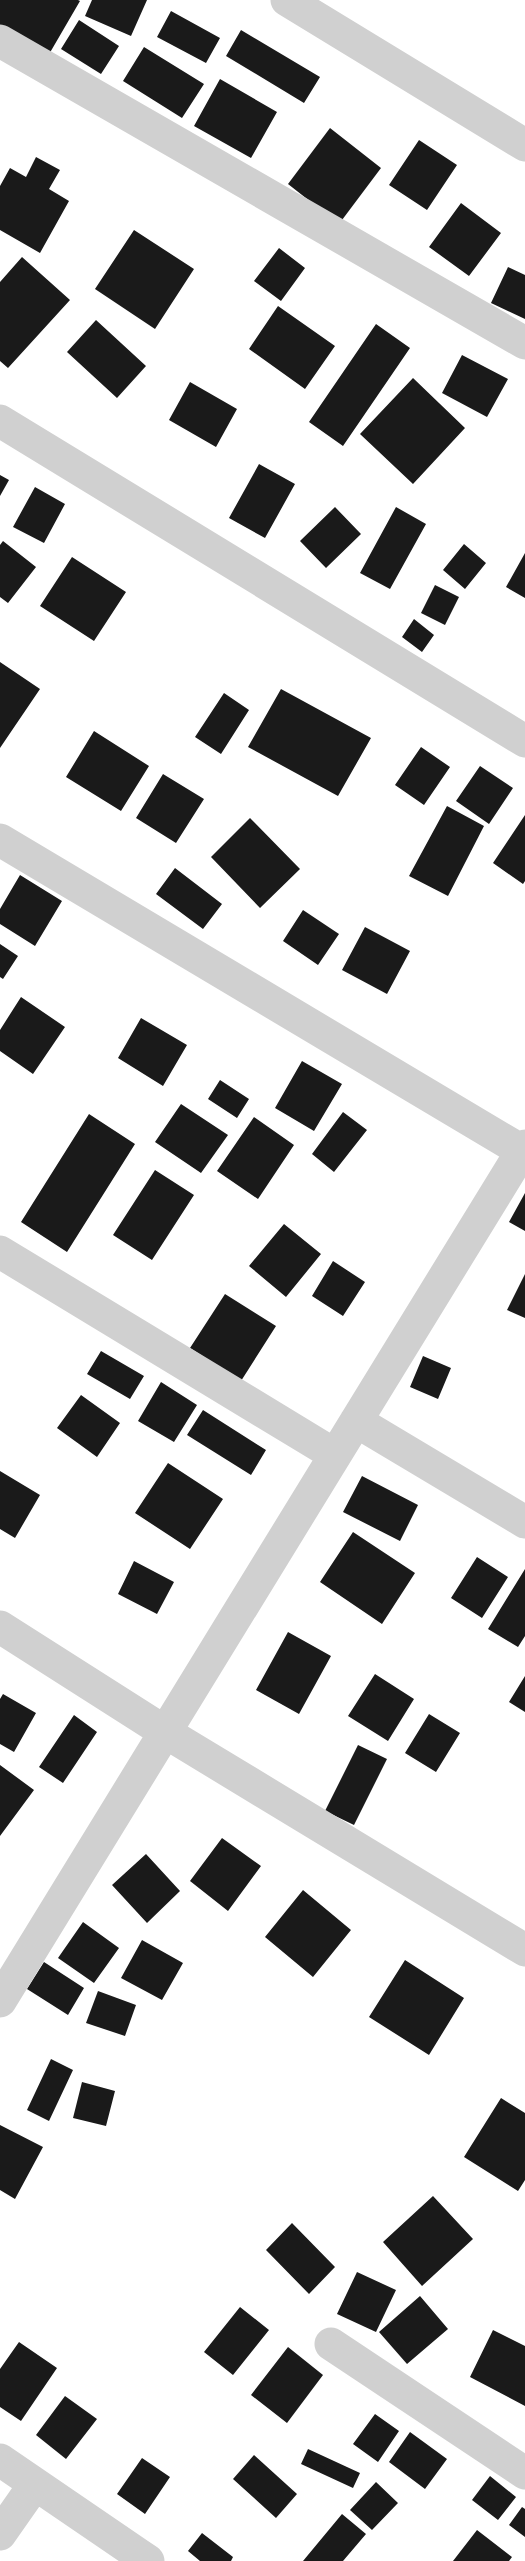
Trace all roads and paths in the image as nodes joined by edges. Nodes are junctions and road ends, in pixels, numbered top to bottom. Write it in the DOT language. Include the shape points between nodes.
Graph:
graph roads {
  1 [pos="287,0"];
  2 [pos="0,41"];
  3 [pos="525,145"];
  4 [pos="525,343"];
  5 [pos="0,421"];
  6 [pos="525,741"];
  7 [pos="0,840"];
  8 [pos="523,1148"];
  9 [pos="0,1252"];
  10 [pos="356,1420"];
  11 [pos="334,1455"];
  12 [pos="525,1521"];
  13 [pos="0,1627"];
  14 [pos="165,1731"];
  15 [pos="525,1950"];
  16 [pos="0,2001"];
  17 [pos="331,2344"];
  18 [pos="0,2460"];
  19 [pos="525,2473"];
  20 [pos="35,2484"];
  21 [pos="0,2534"];
  22 [pos="148,2561"];
  1 -- 3 [label="street"];
  2 -- 4 [label="street"];
  5 -- 6 [label="street"];
  7 -- 8 [label="street"];
  8 -- 10 [label="street"];
  9 -- 11 [label="street"];
  10 -- 11 [label="street"];
  10 -- 12 [label="street"];
  11 -- 14 [label="street"];
  13 -- 14 [label="street"];
  14 -- 15 [label="street"];
  14 -- 16 [label="street"];
  17 -- 19 [label="street"];
  18 -- 20 [label="street"];
  20 -- 21 [label="street"];
  20 -- 22 [label="street"];
}
